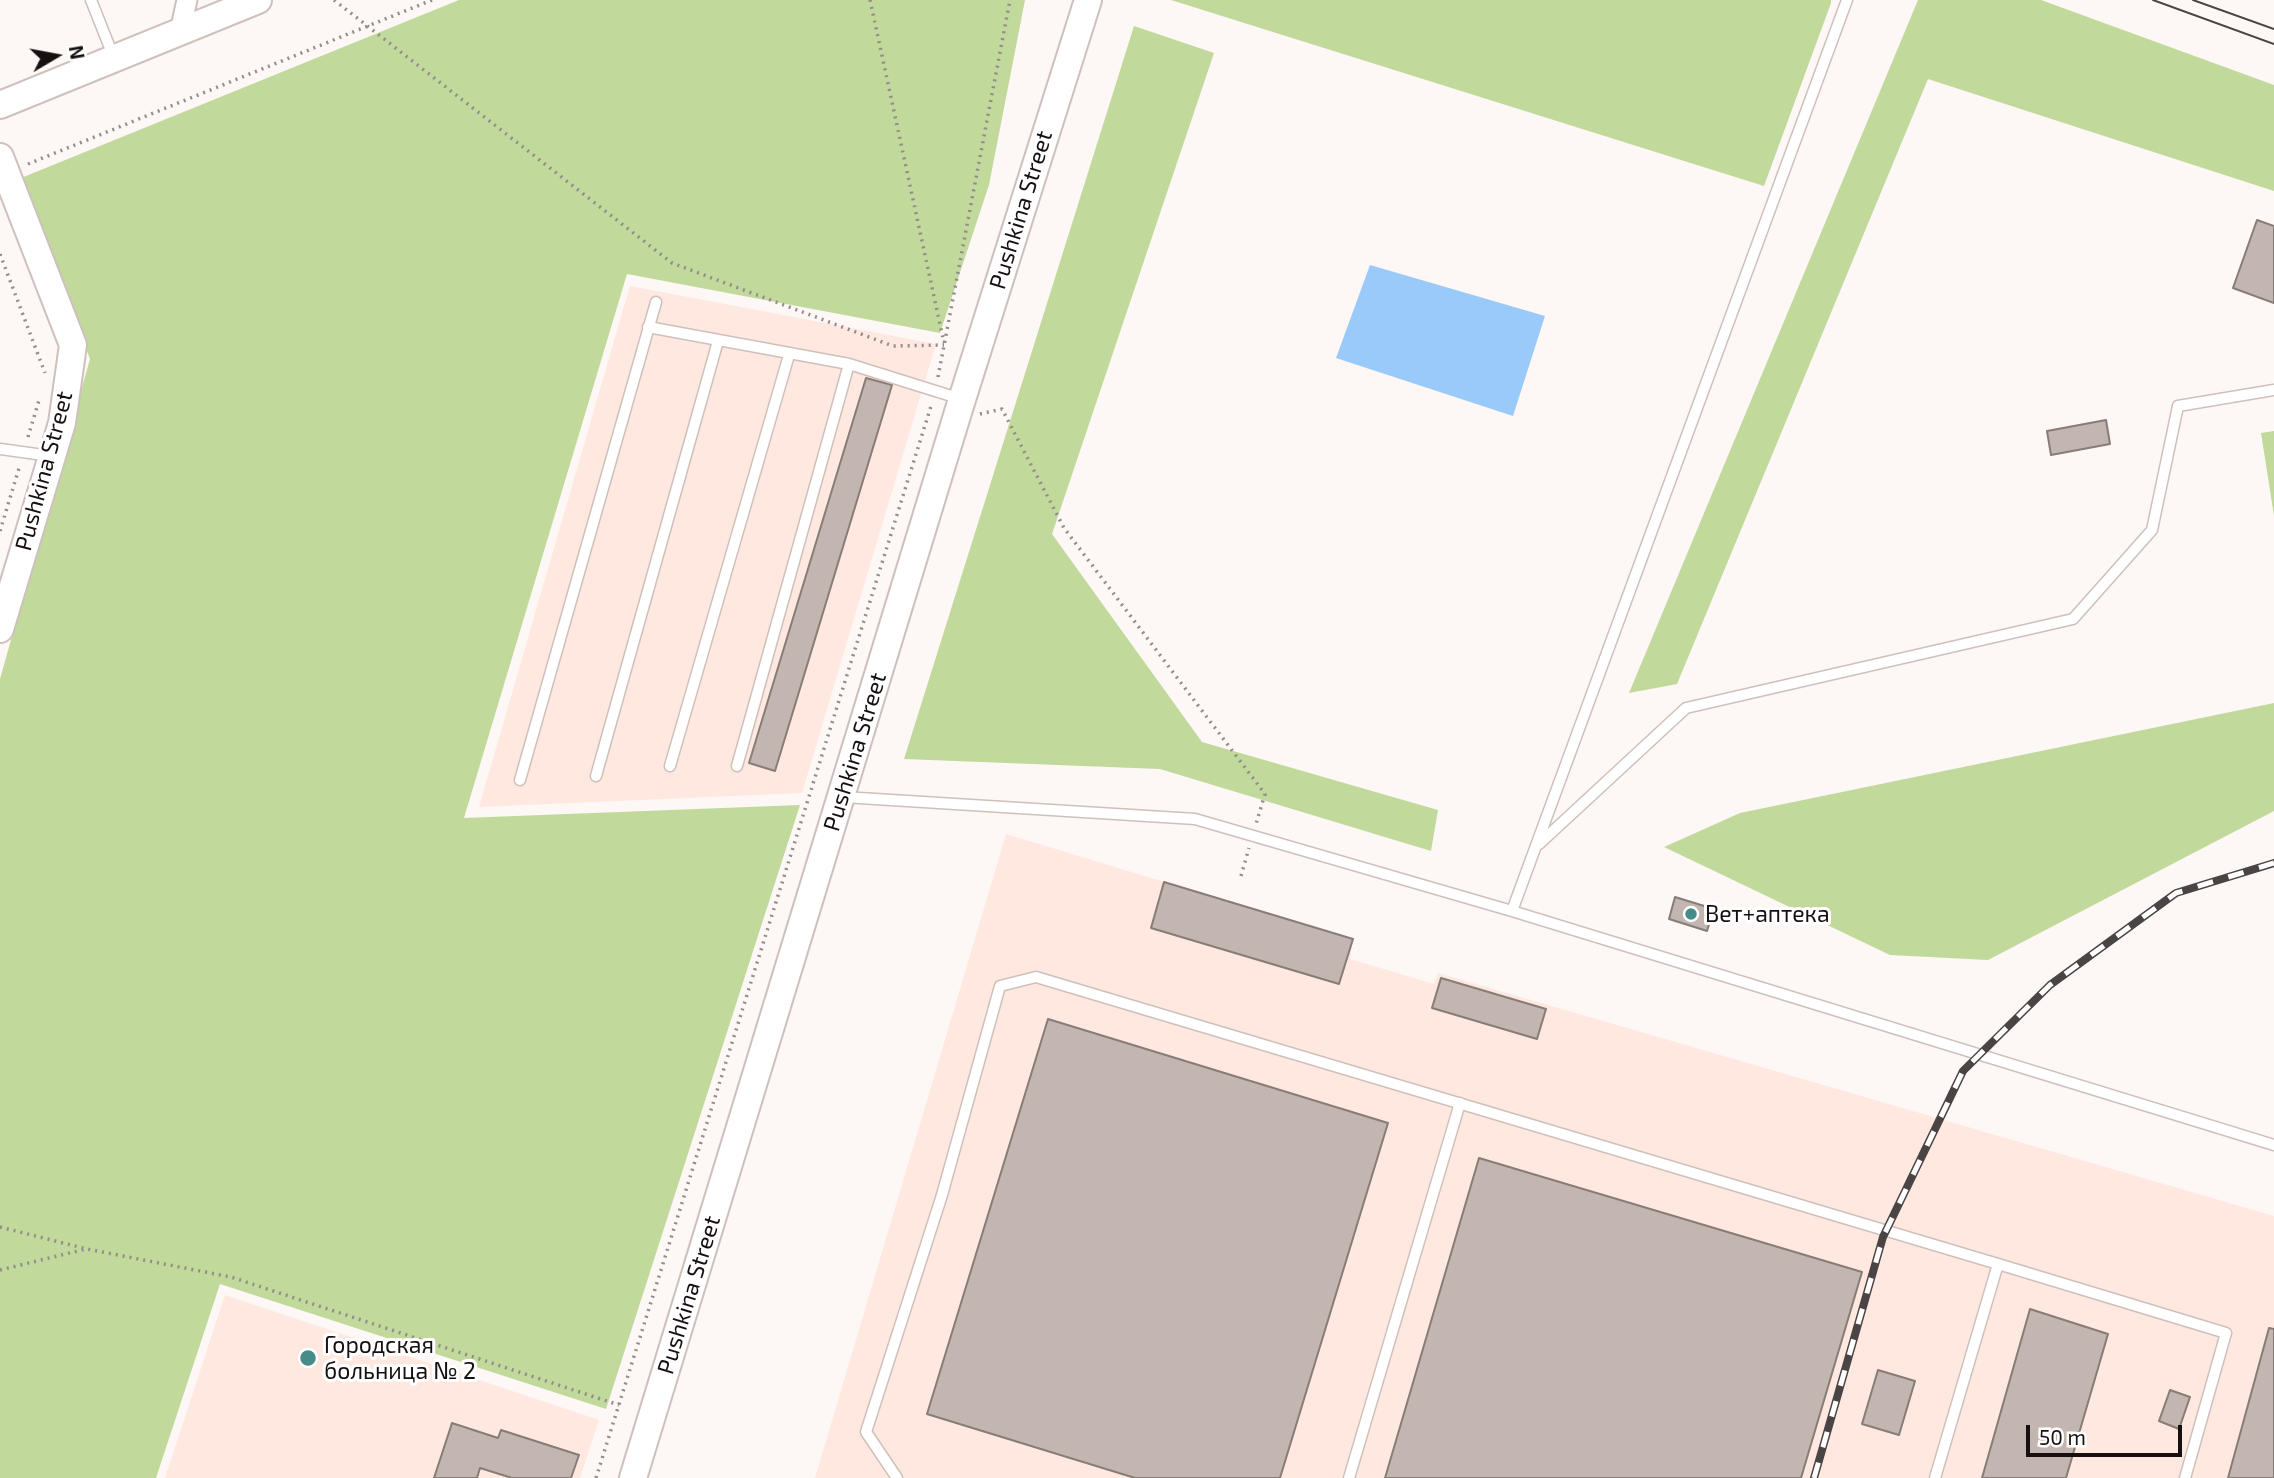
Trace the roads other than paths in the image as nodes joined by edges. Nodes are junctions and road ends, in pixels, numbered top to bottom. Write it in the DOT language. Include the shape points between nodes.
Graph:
graph roads {
  1 [pos="91,0"];
  2 [pos="187,0"];
  3 [pos="258,0"];
  4 [pos="1077,0"];
  5 [pos="1088,0"];
  6 [pos="1847,0"];
  7 [pos="1078,27"];
  8 [pos="180,32"];
  9 [pos="114,59"];
  10 [pos="0,105"];
  11 [pos="3,165"];
  12 [pos="656,302"];
  13 [pos="648,327"];
  14 [pos="718,341"];
  15 [pos="789,355"];
  16 [pos="849,364"];
  17 [pos="2274,390"];
  18 [pos="961,404"];
  19 [pos="0,449"];
  20 [pos="52,457"];
  21 [pos="0,629"];
  22 [pos="670,766"];
  23 [pos="737,766"];
  24 [pos="596,776"];
  25 [pos="520,780"];
  26 [pos="842,797"];
  27 [pos="1537,846"];
  28 [pos="1512,911"];
  29 [pos="1460,1103"];
  30 [pos="2274,1145"];
  31 [pos="1998,1264"];
  32 [pos="633,1478"];
  33 [pos="897,1478"];
  34 [pos="1349,1478"];
  35 [pos="1935,1478"];
  36 [pos="2185,1478"];
  1 -- 9 [label="lane"];
  2 -- 8 [label="street"];
  3 -- 8 [label="main road"];
  4 -- 7 [label="main road"];
  5 -- 7 [label="main road, Pushkina Street"];
  6 -- 27 [label="lane"];
  7 -- 18 [label="main road, Pushkina Street"];
  8 -- 9 [label="main road"];
  9 -- 10 [label="main road"];
  11 -- 20 [label="main road, Pushkina Street" via="73,345 62,423"];
  12 -- 13 [label="lane"];
  13 -- 14 [label="lane"];
  13 -- 25 [label="lane"];
  14 -- 15 [label="lane"];
  14 -- 24 [label="lane"];
  15 -- 16 [label="lane"];
  15 -- 22 [label="lane"];
  16 -- 18 [label="lane"];
  16 -- 23 [label="lane"];
  17 -- 27 [label="lane" via="2178,405 2152,530 2073,620 1686,708"];
  18 -- 26 [label="main road, Pushkina Street"];
  19 -- 20 [label="lane"];
  20 -- 21 [label="main road, Pushkina Street"];
  26 -- 28 [label="lane" via="1195,818"];
  26 -- 32 [label="main road, Pushkina Street"];
  27 -- 28 [label="lane"];
  28 -- 30 [label="lane"];
  29 -- 31 [label="lane"];
  29 -- 33 [label="lane" via="1036,977 1000,986 942,1195 866,1432"];
  29 -- 34 [label="lane"];
  31 -- 35 [label="lane"];
  31 -- 36 [label="lane" via="2226,1333"];
}
